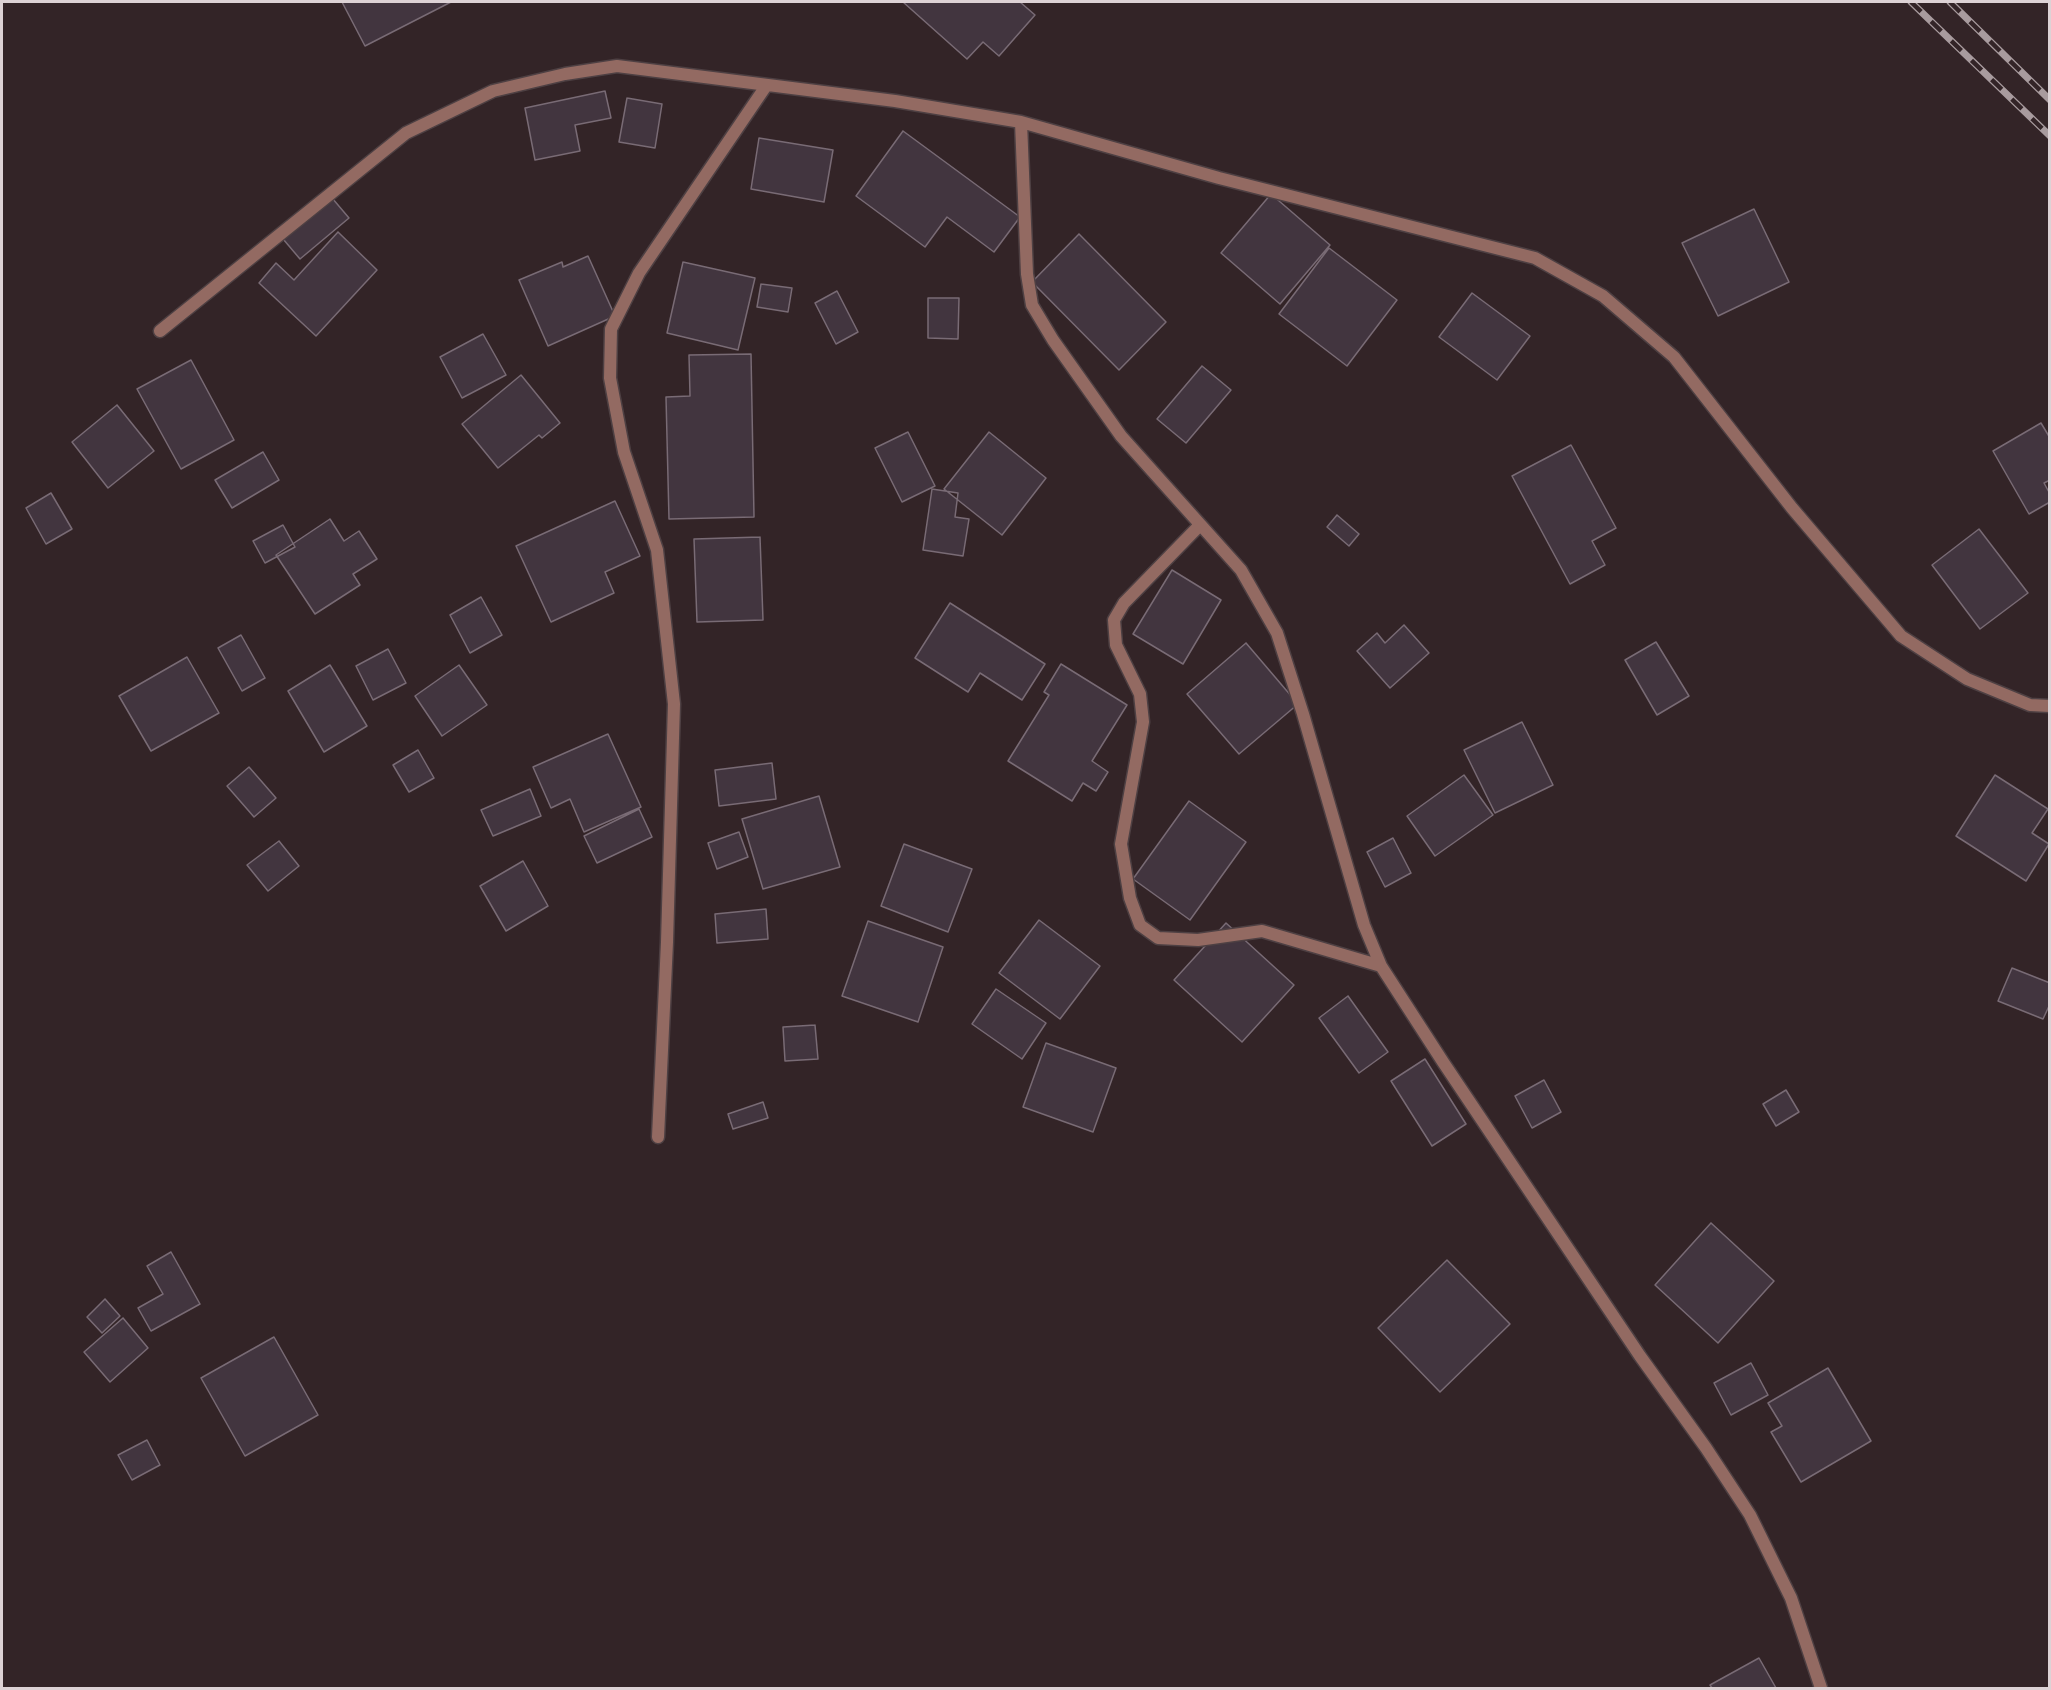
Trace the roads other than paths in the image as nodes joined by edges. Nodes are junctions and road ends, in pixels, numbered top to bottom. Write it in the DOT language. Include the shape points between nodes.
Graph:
graph roads {
  1 [pos="766,86"];
  2 [pos="1021,122"];
  3 [pos="160,331"];
  4 [pos="1200,525"];
  5 [pos="2049,706"];
  6 [pos="1382,966"];
  7 [pos="658,1137"];
  8 [pos="1821,1689"];
  1 -- 2 [label="street" via="895,101"];
  1 -- 3 [label="street" via="617,66 493,91 406,133"];
  1 -- 7 [label="street" via="639,273 611,329 610,378 624,452 657,550 674,704"];
  2 -- 4 [label="street" via="1027,274 1032,305 1121,436"];
  2 -- 5 [label="street" via="1219,178 1535,258 1603,296 1674,357 1792,508 1901,636 1967,679 2030,705"];
  4 -- 6 [label="street" via="1241,570 1277,633 1364,925"];
  4 -- 6 [label="street" via="1124,603 1114,620 1116,645 1140,694 1143,722 1120,844 1130,898 1140,925 1158,938 1198,940 1263,931"];
  6 -- 8 [label="street" via="1750,1515 1791,1598"];
}
